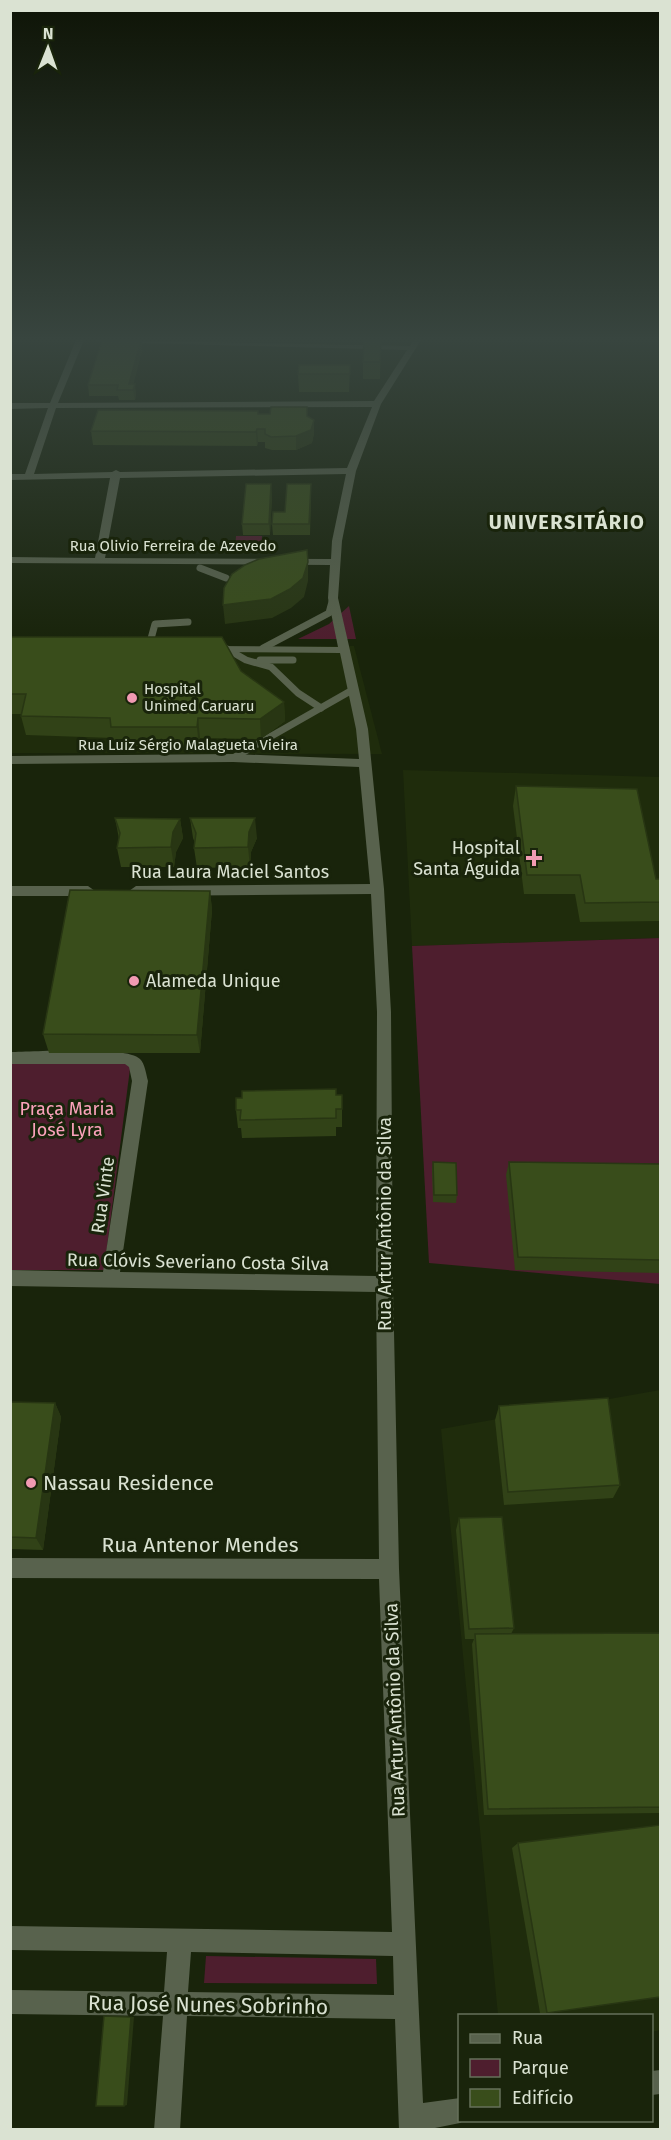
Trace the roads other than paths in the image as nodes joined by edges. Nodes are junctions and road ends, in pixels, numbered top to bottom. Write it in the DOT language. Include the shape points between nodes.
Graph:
graph roads {
  1 [pos="41,440"];
  2 [pos="363,440"];
  3 [pos="350,475"];
  4 [pos="29,476"];
  5 [pos="10,477"];
  6 [pos="115,477"];
  7 [pos="10,560"];
  8 [pos="100,560"];
  9 [pos="335,562"];
  10 [pos="201,568"];
  11 [pos="226,578"];
  12 [pos="333,598"];
  13 [pos="188,622"];
  14 [pos="263,648"];
  15 [pos="143,649"];
  16 [pos="164,649"];
  17 [pos="195,649"];
  18 [pos="227,649"];
  19 [pos="344,650"];
  20 [pos="246,660"];
  21 [pos="293,660"];
  22 [pos="354,689"];
  23 [pos="321,708"];
  24 [pos="233,758"];
  25 [pos="10,760"];
  26 [pos="366,763"];
  27 [pos="377,889"];
  28 [pos="10,891"];
  29 [pos="98,891"];
  30 [pos="121,891"];
  31 [pos="10,1058"];
  32 [pos="10,1278"];
  33 [pos="110,1280"];
  34 [pos="384,1284"];
  35 [pos="10,1568"];
  36 [pos="390,1569"];
  37 [pos="10,1938"];
  38 [pos="180,1939"];
  39 [pos="404,1944"];
  40 [pos="10,2002"];
  41 [pos="174,2005"];
  42 [pos="406,2007"];
  43 [pos="458,2110"];
  44 [pos="412,2123"];
  45 [pos="167,2130"];
  1 -- 4 [label="street"];
  2 -- 3 [label="street, Rua Artur Antônio da Silva"];
  3 -- 6 [label="street"];
  3 -- 9 [label="street, Rua Artur Antônio da Silva"];
  4 -- 5 [label="street"];
  4 -- 6 [label="street"];
  6 -- 8 [label="street"];
  7 -- 8 [label="street, Rua Olivio Ferreira de Azevedo"];
  8 -- 9 [label="street, Rua Olivio Ferreira de Azevedo"];
  9 -- 12 [label="street, Rua Artur Antônio da Silva"];
  10 -- 11 [label="lane"];
  12 -- 14 [label="lane" via="329,613"];
  12 -- 19 [label="street, Rua Artur Antônio da Silva"];
  13 -- 15 [label="lane" via="155,624"];
  14 -- 18 [label="street"];
  14 -- 19 [label="street"];
  15 -- 16 [label="street"];
  17 -- 18 [label="street"];
  18 -- 20 [label="lane"];
  19 -- 22 [label="street, Rua Artur Antônio da Silva"];
  20 -- 21 [label="lane"];
  20 -- 23 [label="lane" via="271,667"];
  22 -- 23 [label="lane"];
  22 -- 26 [label="street, Rua Artur Antônio da Silva"];
  23 -- 24 [label="lane"];
  24 -- 25 [label="street, Rua Luiz Sérgio Malagueta Vieira"];
  24 -- 26 [label="street, Rua Luiz Sérgio Malagueta Vieira"];
  26 -- 27 [label="street, Rua Artur Antônio da Silva"];
  27 -- 30 [label="street, Rua Laura Maciel Santos"];
  27 -- 34 [label="street, Rua Artur Antônio da Silva" via="384,1012"];
  28 -- 29 [label="street"];
  31 -- 33 [label="street, Rua Vinte" via="128,1059 136,1064 140,1081"];
  32 -- 33 [label="street, Rua Clóvis Severiano Costa Silva"];
  33 -- 34 [label="street, Rua Clóvis Severiano Costa Silva"];
  34 -- 36 [label="street, Rua Artur Antônio da Silva"];
  35 -- 36 [label="street, Rua Antenor Mendes"];
  36 -- 39 [label="street, Rua Artur Antônio da Silva"];
  37 -- 38 [label="street"];
  38 -- 39 [label="street"];
  38 -- 41 [label="street"];
  39 -- 42 [label="street, Rua Artur Antônio da Silva"];
  40 -- 41 [label="street, Rua José Nunes Sobrinho"];
  41 -- 42 [label="street, Rua José Nunes Sobrinho"];
  41 -- 45 [label="street"];
  42 -- 44 [label="street, Rua Artur Antônio da Silva"];
  43 -- 44 [label="street"];
}
